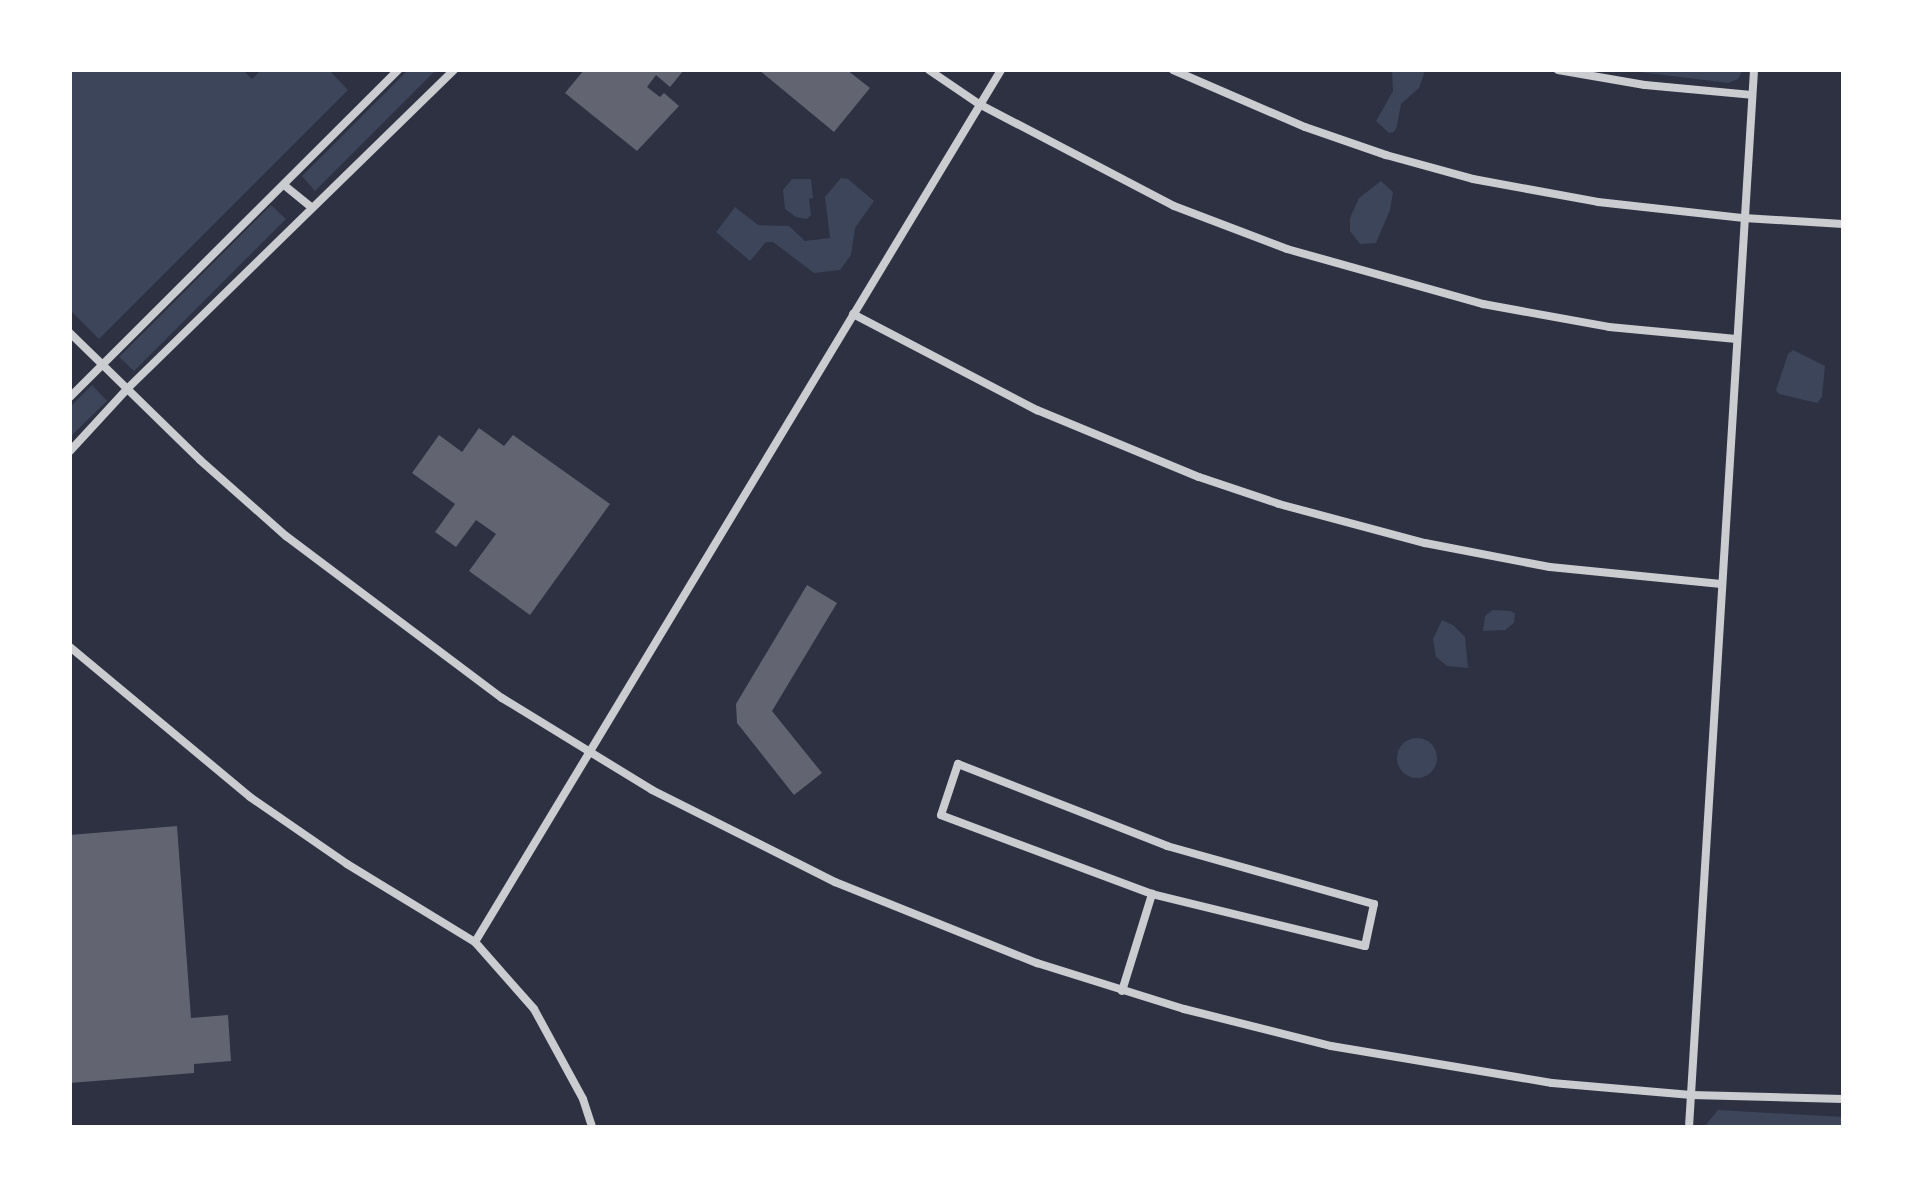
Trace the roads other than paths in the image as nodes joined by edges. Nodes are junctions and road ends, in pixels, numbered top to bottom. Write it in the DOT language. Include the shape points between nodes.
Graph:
graph roads {
  1 [pos="398,70"];
  2 [pos="454,70"];
  3 [pos="929,70"];
  4 [pos="1001,70"];
  5 [pos="1173,70"];
  6 [pos="1558,70"];
  7 [pos="1754,70"];
  8 [pos="1752,95"];
  9 [pos="979,104"];
  10 [pos="284,185"];
  11 [pos="311,207"];
  12 [pos="1744,218"];
  13 [pos="1843,224"];
  14 [pos="853,314"];
  15 [pos="70,333"];
  16 [pos="1736,339"];
  17 [pos="102,365"];
  18 [pos="127,389"];
  19 [pos="70,397"];
  20 [pos="70,451"];
  21 [pos="1721,584"];
  22 [pos="70,647"];
  23 [pos="588,751"];
  24 [pos="1152,894"];
  25 [pos="475,942"];
  26 [pos="1122,991"];
  27 [pos="1691,1095"];
  28 [pos="1843,1099"];
  29 [pos="592,1127"];
  30 [pos="1689,1127"];
  1 -- 10 [label="street"];
  2 -- 11 [label="street"];
  3 -- 9 [label="street"];
  4 -- 9 [label="street"];
  5 -- 12 [label="street" via="1305,127 1473,179 1598,202"];
  6 -- 8 [label="street"];
  7 -- 8 [label="street"];
  8 -- 12 [label="street"];
  9 -- 14 [label="street"];
  9 -- 16 [label="street" via="1174,206 1287,249 1483,304 1609,327"];
  10 -- 11 [label="street"];
  10 -- 17 [label="street"];
  11 -- 18 [label="street"];
  12 -- 13 [label="street"];
  12 -- 16 [label="street"];
  14 -- 21 [label="street" via="1037,410 1279,504 1425,543 1550,567"];
  14 -- 23 [label="street"];
  15 -- 17 [label="street"];
  16 -- 21 [label="street"];
  17 -- 18 [label="street"];
  17 -- 19 [label="street"];
  18 -- 20 [label="street"];
  18 -- 23 [label="street" via="291,540 502,698"];
  21 -- 27 [label="street"];
  22 -- 25 [label="street" via="250,797"];
  23 -- 25 [label="street"];
  23 -- 26 [label="street" via="652,790 835,882 1037,963"];
  24 -- 24 [label="street" via="941,815 958,764 1167,846 1374,904 1365,946"];
  24 -- 26 [label="street"];
  25 -- 29 [label="street" via="534,1009 583,1099"];
  26 -- 27 [label="street" via="1292,1037 1437,1066"];
  27 -- 28 [label="street"];
  27 -- 30 [label="street"];
}
